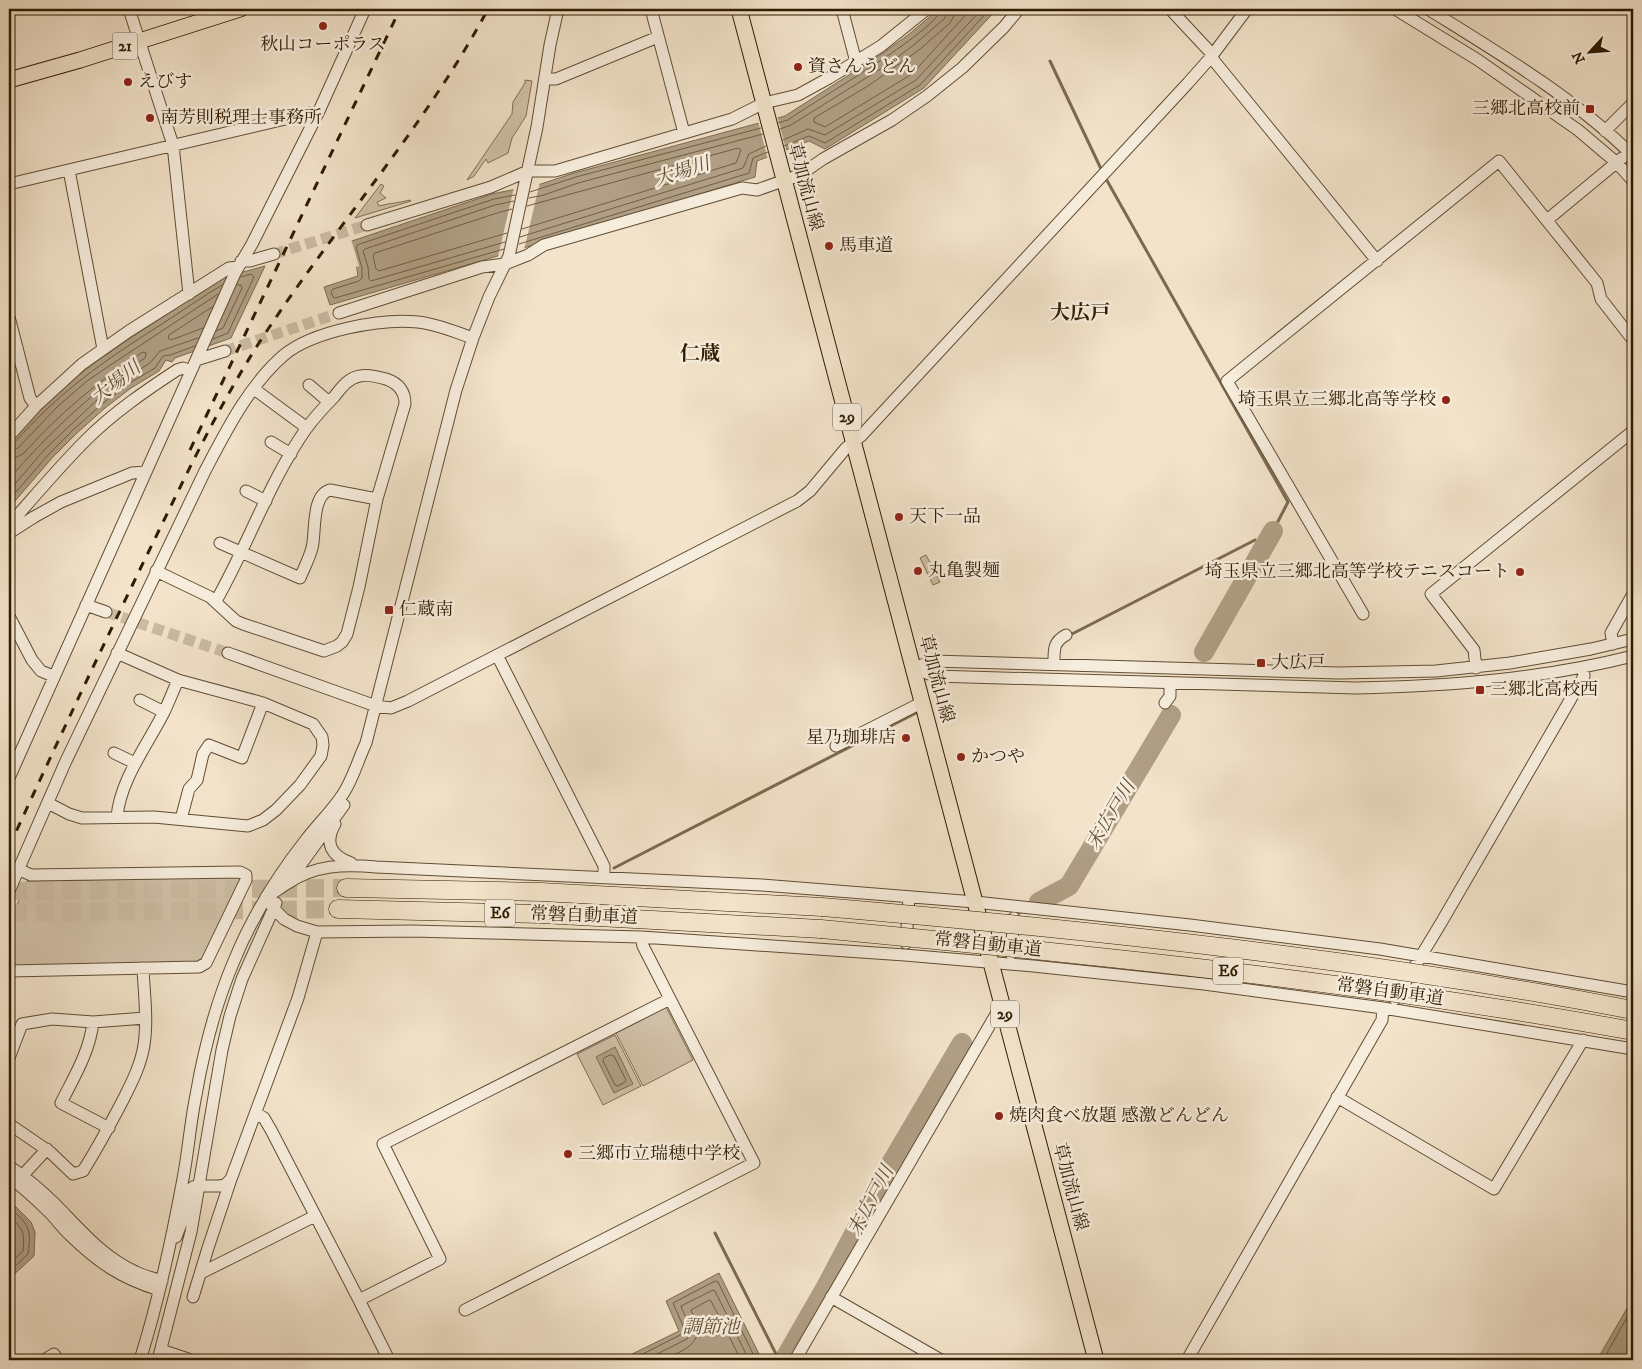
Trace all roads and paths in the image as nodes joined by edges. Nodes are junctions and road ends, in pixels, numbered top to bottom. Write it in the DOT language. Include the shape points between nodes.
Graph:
graph roads {
  1 [pos="129,9"];
  2 [pos="240,9"];
  3 [pos="365,9"];
  4 [pos="558,9"];
  5 [pos="651,9"];
  6 [pos="739,9"];
  7 [pos="842,9"];
  8 [pos="1019,9"];
  9 [pos="1170,9"];
  10 [pos="1248,9"];
  11 [pos="1395,9"];
  12 [pos="1428,9"];
  13 [pos="923,10"];
  14 [pos="658,37"];
  15 [pos="139,41"];
  16 [pos="1487,46"];
  17 [pos="1212,56"];
  18 [pos="1478,60"];
  19 [pos="856,62"];
  20 [pos="545,79"];
  21 [pos="9,80"];
  22 [pos="1633,102"];
  23 [pos="765,107"];
  24 [pos="319,111"];
  25 [pos="1605,131"];
  26 [pos="684,133"];
  27 [pos="173,145"];
  28 [pos="1631,153"];
  29 [pos="1617,163"];
  30 [pos="69,170"];
  31 [pos="527,176"];
  32 [pos="785,181"];
  33 [pos="1633,181"];
  34 [pos="9,184"];
  35 [pos="1547,220"];
  36 [pos="367,225"];
  37 [pos="274,254"];
  38 [pos="507,260"];
  39 [pos="1377,261"];
  40 [pos="238,267"];
  41 [pos="189,294"];
  42 [pos="339,313"];
  43 [pos="9,317"];
  44 [pos="473,338"];
  45 [pos="1633,340"];
  46 [pos="103,350"];
  47 [pos="226,351"];
  48 [pos="198,355"];
  49 [pos="190,371"];
  50 [pos="309,385"];
  51 [pos="254,389"];
  52 [pos="329,402"];
  53 [pos="36,406"];
  54 [pos="307,428"];
  55 [pos="1633,431"];
  56 [pos="9,436"];
  57 [pos="271,442"];
  58 [pos="854,442"];
  59 [pos="291,454"];
  60 [pos="146,472"];
  61 [pos="246,491"];
  62 [pos="377,499"];
  63 [pos="266,501"];
  64 [pos="9,525"];
  65 [pos="9,533"];
  66 [pos="220,542"];
  67 [pos="241,552"];
  68 [pos="156,571"];
  69 [pos="1633,594"];
  70 [pos="216,601"];
  71 [pos="86,605"];
  72 [pos="106,612"];
  73 [pos="1363,614"];
  74 [pos="9,616"];
  75 [pos="1066,635"];
  76 [pos="1633,639"];
  77 [pos="1613,644"];
  78 [pos="117,653"];
  79 [pos="228,653"];
  80 [pos="497,655"];
  81 [pos="1633,656"];
  82 [pos="1054,664"];
  83 [pos="914,668"];
  84 [pos="1476,668"];
  85 [pos="1583,668"];
  86 [pos="53,676"];
  87 [pos="178,680"];
  88 [pos="1170,684"];
  89 [pos="140,700"];
  90 [pos="923,702"];
  91 [pos="264,703"];
  92 [pos="1165,703"];
  93 [pos="376,706"];
  94 [pos="164,712"];
  95 [pos="366,743"];
  96 [pos="836,746"];
  97 [pos="114,753"];
  98 [pos="135,763"];
  99 [pos="9,778"];
  100 [pos="48,803"];
  101 [pos="344,806"];
  102 [pos="117,817"];
  103 [pos="181,819"];
  104 [pos="355,865"];
  105 [pos="18,869"];
  106 [pos="604,876"];
  107 [pos="288,883"];
  108 [pos="346,888"];
  109 [pos="9,891"];
  110 [pos="266,897"];
  111 [pos="909,897"];
  112 [pos="975,902"];
  113 [pos="1016,906"];
  114 [pos="273,908"];
  115 [pos="338,909"];
  116 [pos="317,932"];
  117 [pos="641,938"];
  118 [pos="905,955"];
  119 [pos="1419,957"];
  120 [pos="992,963"];
  121 [pos="1010,964"];
  122 [pos="143,968"];
  123 [pos="9,971"];
  124 [pos="1633,992"];
  125 [pos="670,999"];
  126 [pos="1002,1004"];
  127 [pos="1386,1008"];
  128 [pos="1633,1010"];
  129 [pos="145,1018"];
  130 [pos="93,1022"];
  131 [pos="1633,1031"];
  132 [pos="1583,1040"];
  133 [pos="11,1045"];
  134 [pos="1633,1048"];
  135 [pos="9,1058"];
  136 [pos="1337,1097"];
  137 [pos="256,1113"];
  138 [pos="9,1124"];
  139 [pos="109,1128"];
  140 [pos="47,1150"];
  141 [pos="9,1166"];
  142 [pos="22,1176"];
  143 [pos="9,1178"];
  144 [pos="232,1179"];
  145 [pos="199,1186"];
  146 [pos="315,1216"];
  147 [pos="168,1252"];
  148 [pos="201,1274"];
  149 [pos="160,1285"];
  150 [pos="193,1297"];
  151 [pos="832,1297"];
  152 [pos="359,1300"];
  153 [pos="466,1310"];
  154 [pos="159,1355"];
  155 [pos="44,1360"];
  156 [pos="58,1360"];
  157 [pos="140,1360"];
  158 [pos="191,1360"];
  159 [pos="389,1360"];
  160 [pos="795,1360"];
  161 [pos="941,1360"];
  162 [pos="1096,1360"];
  163 [pos="1187,1360"];
  1 -- 15 [label="street"];
  2 -- 15 [label="main road, 21"];
  3 -- 24 [label="street"];
  4 -- 20 [label="street"];
  5 -- 14 [label="street"];
  6 -- 23 [label="main road, 草加流山線 / 29"];
  7 -- 19 [label="street"];
  8 -- 32 [label="street" via="973,58 927,96 806,172"];
  9 -- 17 [label="street"];
  10 -- 17 [label="street"];
  11 -- 18 [label="street"];
  12 -- 16 [label="street"];
  13 -- 19 [label="street" via="881,46"];
  14 -- 20 [label="street" via="556,79"];
  14 -- 26 [label="street"];
  15 -- 21 [label="main road, 21"];
  15 -- 27 [label="street"];
  16 -- 18 [label="street"];
  16 -- 25 [label="street"];
  17 -- 39 [label="street"];
  17 -- 58 [label="street"];
  18 -- 29 [label="street" via="1578,130"];
  19 -- 23 [label="street" via="798,95"];
  20 -- 31 [label="street"];
  22 -- 25 [label="street"];
  23 -- 26 [label="street"];
  23 -- 32 [label="main road, 草加流山線 / 29"];
  24 -- 27 [label="street"];
  24 -- 40 [label="street"];
  25 -- 28 [label="street"];
  26 -- 31 [label="street" via="555,171"];
  27 -- 30 [label="street"];
  27 -- 41 [label="street"];
  28 -- 29 [label="street"];
  29 -- 33 [label="street"];
  29 -- 35 [label="street"];
  30 -- 34 [label="street"];
  30 -- 46 [label="street"];
  31 -- 36 [label="street"];
  31 -- 38 [label="street"];
  32 -- 38 [label="street" via="757,190 742,188 544,245 528,255"];
  32 -- 58 [label="main road, 草加流山線 / 29"];
  35 -- 39 [label="street" via="1499,161"];
  35 -- 45 [label="street" via="1597,283 1601,299"];
  37 -- 40 [label="street"];
  38 -- 42 [label="street"];
  38 -- 44 [label="street"];
  39 -- 73 [label="street" via="1227,381"];
  40 -- 41 [label="street" via="229,268"];
  40 -- 48 [label="street"];
  41 -- 46 [label="street"];
  43 -- 53 [label="street" via="30,398"];
  44 -- 51 [label="street" via="419,322 393,321 354,327 296,347 274,365"];
  44 -- 93 [label="street" via="454,398"];
  46 -- 53 [label="street" via="82,364"];
  47 -- 48 [label="street"];
  48 -- 49 [label="street"];
  49 -- 60 [label="street"];
  49 -- 64 [label="street" via="177,370 120,410 87,439"];
  50 -- 52 [label="street"];
  51 -- 54 [label="street"];
  51 -- 68 [label="street" via="214,454"];
  52 -- 54 [label="street"];
  52 -- 62 [label="street" via="348,381 360,376 391,381 398,385 405,397"];
  53 -- 56 [label="street"];
  54 -- 59 [label="street"];
  55 -- 84 [label="street" via="1431,594 1474,650"];
  57 -- 59 [label="street"];
  58 -- 80 [label="street" via="797,501"];
  58 -- 83 [label="main road, 草加流山線 / 29"];
  59 -- 63 [label="street"];
  60 -- 65 [label="street" via="132,474 61,502"];
  60 -- 71 [label="street"];
  61 -- 63 [label="street"];
  62 -- 67 [label="street" via="325,491 316,514 310,556 300,578"];
  62 -- 70 [label="street" via="347,634 338,646 324,650 260,630 236,621"];
  63 -- 67 [label="street"];
  66 -- 67 [label="street"];
  67 -- 70 [label="street"];
  68 -- 70 [label="street"];
  68 -- 78 [label="street"];
  69 -- 77 [label="street" via="1611,633"];
  71 -- 72 [label="street"];
  71 -- 86 [label="street"];
  74 -- 86 [label="street" via="32,660 42,671"];
  75 -- 82 [label="street" via="1055,645"];
  76 -- 77 [label="street"];
  77 -- 84 [label="street"];
  78 -- 87 [label="street"];
  78 -- 100 [label="street"];
  79 -- 93 [label="street"];
  80 -- 93 [label="street" via="408,701 391,708"];
  80 -- 106 [label="street" via="604,866"];
  81 -- 85 [label="street"];
  82 -- 83 [label="street" via="933,661"];
  82 -- 84 [label="street" via="1339,673"];
  83 -- 88 [label="street" via="934,676"];
  83 -- 90 [label="main road, 草加流山線 / 29"];
  85 -- 88 [label="street" via="1503,680 1420,687"];
  85 -- 119 [label="street" via="1584,676"];
  86 -- 99 [label="street"];
  87 -- 91 [label="street"];
  87 -- 94 [label="street"];
  88 -- 92 [label="street" via="1170,696"];
  89 -- 94 [label="street"];
  90 -- 96 [label="street"];
  90 -- 112 [label="main road, 草加流山線 / 29"];
  91 -- 103 [label="street" via="242,758 209,745 203,754 197,780 189,789"];
  91 -- 103 [label="street" via="313,724 322,737 320,756 300,786 269,816 248,826"];
  93 -- 95 [label="street"];
  94 -- 98 [label="street"];
  95 -- 101 [label="street" via="361,774"];
  95 -- 110 [label="street" via="343,794 288,863"];
  97 -- 98 [label="street"];
  98 -- 102 [label="street"];
  100 -- 102 [label="street" via="82,818"];
  100 -- 105 [label="street"];
  101 -- 104 [label="street" via="332,830 330,845 340,859"];
  101 -- 107 [label="street"];
  102 -- 103 [label="street"];
  104 -- 106 [label="street"];
  104 -- 107 [label="street" via="313,869"];
  105 -- 109 [label="street"];
  105 -- 122 [label="street" via="31,875 240,872 246,875 206,963 199,967"];
  106 -- 111 [label="street"];
  107 -- 110 [label="street"];
  107 -- 114 [label="street"];
  108 -- 128 [label="highway, 常磐自動車道 / E6, bridge" via="541,892 742,902 998,922 1319,959 1456,978"];
  110 -- 114 [label="street"];
  110 -- 147 [label="street" via="233,961 210,1032"];
  111 -- 112 [label="street"];
  111 -- 118 [label="street"];
  112 -- 113 [label="street"];
  112 -- 120 [label="main road, 草加流山線 / 29"];
  113 -- 119 [label="street" via="1380,949"];
  113 -- 121 [label="street"];
  114 -- 116 [label="street" via="284,919"];
  114 -- 145 [label="street" via="242,979 230,1016"];
  115 -- 131 [label="highway, 常磐自動車道 / E6, bridge" via="560,914 821,929 1320,982"];
  116 -- 117 [label="street" via="412,931"];
  116 -- 137 [label="street" via="298,998"];
  117 -- 118 [label="street"];
  117 -- 125 [label="street"];
  118 -- 120 [label="street"];
  119 -- 124 [label="street"];
  119 -- 127 [label="street"];
  120 -- 121 [label="street"];
  120 -- 126 [label="main road, 草加流山線 / 29"];
  121 -- 127 [label="street"];
  122 -- 123 [label="street"];
  122 -- 129 [label="street"];
  125 -- 152 [label="street" via="383,1144 440,1259"];
  125 -- 153 [label="street" via="754,1163"];
  126 -- 151 [label="street"];
  126 -- 162 [label="main road, 草加流山線 / 29"];
  127 -- 132 [label="street"];
  127 -- 136 [label="street"];
  129 -- 130 [label="street"];
  129 -- 139 [label="street" via="145,1042 140,1064"];
  130 -- 133 [label="street" via="52,1019 22,1024"];
  130 -- 139 [label="street" via="85,1054 61,1103"];
  132 -- 134 [label="street"];
  132 -- 136 [label="street" via="1494,1189"];
  133 -- 135 [label="street"];
  136 -- 163 [label="street"];
  137 -- 144 [label="street"];
  137 -- 146 [label="street" via="264,1118"];
  138 -- 140 [label="street"];
  139 -- 140 [label="street" via="84,1171 72,1174"];
  140 -- 142 [label="street"];
  141 -- 142 [label="street"];
  142 -- 149 [label="street" via="54,1203 89,1240"];
  143 -- 149 [label="street" via="100,1261 135,1282"];
  144 -- 145 [label="street" via="226,1185"];
  144 -- 148 [label="street"];
  145 -- 147 [label="street" via="189,1191 180,1230"];
  145 -- 154 [label="street" via="191,1232"];
  146 -- 148 [label="street"];
  146 -- 152 [label="street"];
  147 -- 149 [label="street"];
  148 -- 150 [label="street"];
  149 -- 157 [label="street"];
  151 -- 160 [label="street"];
  151 -- 161 [label="street"];
  152 -- 159 [label="street"];
  154 -- 158 [label="street"];
  155 -- 156 [label="street" via="54,1354"];
}
